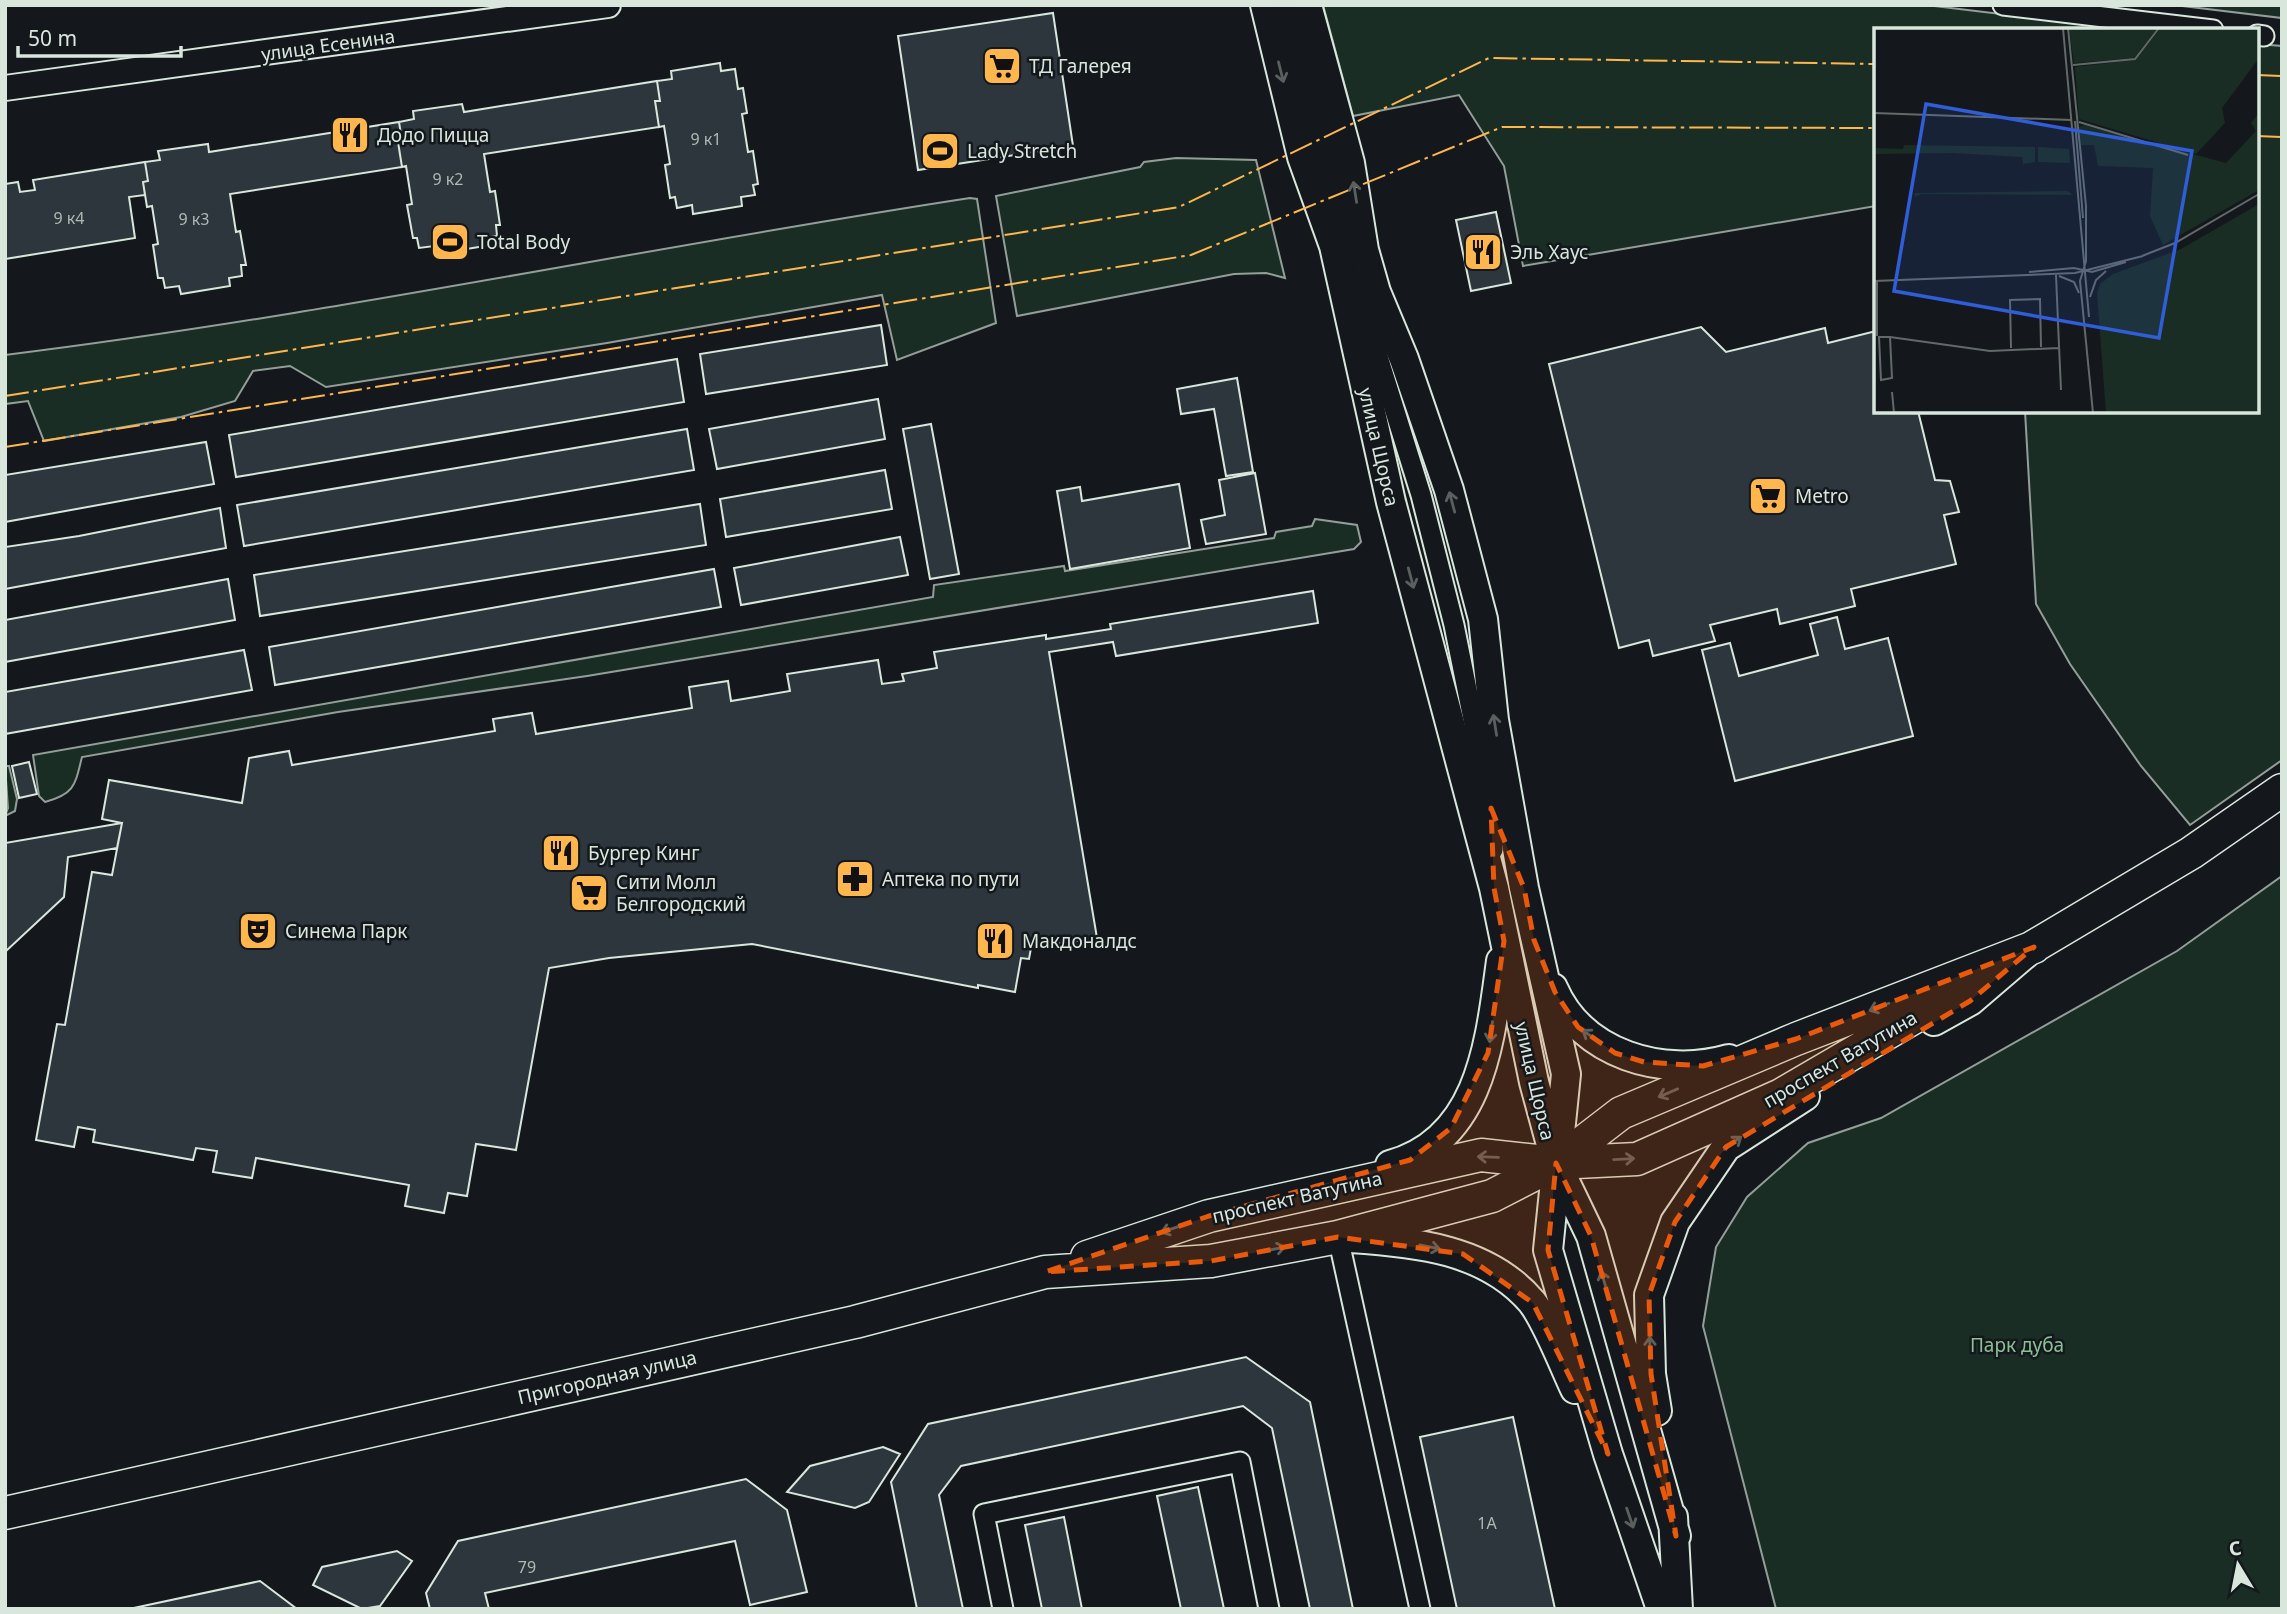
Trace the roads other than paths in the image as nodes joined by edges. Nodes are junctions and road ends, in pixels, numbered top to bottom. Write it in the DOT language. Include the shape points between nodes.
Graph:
graph roads {
  1 [pos="608,5"];
  2 [pos="1265,5"];
  3 [pos="1287,5"];
  4 [pos="1307,5"];
  5 [pos="2003,5"];
  6 [pos="2196,28"];
  7 [pos="5,88"];
  8 [pos="2282,790"];
  9 [pos="1491,808"];
  10 [pos="1494,888"];
  11 [pos="1524,888"];
  12 [pos="1534,940"];
  13 [pos="1504,941"];
  14 [pos="2034,947"];
  15 [pos="1796,1039"];
  16 [pos="1556,1163"];
  17 [pos="1209,1216"];
  18 [pos="1338,1237"];
  19 [pos="1212,1261"];
  20 [pos="1045,1272"];
  21 [pos="1608,1454"];
  22 [pos="5,1513"];
  23 [pos="1676,1536"];
  24 [pos="1003,1609"];
  25 [pos="1269,1609"];
  26 [pos="1420,1609"];
  27 [pos="1661,1609"];
  28 [pos="1678,1609"];
  1 -- 7 [label="street, улица Есенина"];
  2 -- 10 [label="main road, улица Щорса, one-way" via="1302,157 1334,246 1391,502"];
  3 -- 9 [label="street, улица Щорса" via="1361,302 1421,495 1454,625"];
  11 -- 4 [label="main road, улица Щорса, one-way" via="1494,720 1483,619 1449,490 1376,292 1350,163"];
  5 -- 6 [label="street"];
  8 -- 14 [label="main road, проспект Ватутина" via="2191,853"];
  9 -- 10 [label="street, улица Щорса"];
  9 -- 11 [label="street, улица Щорса"];
  10 -- 13 [label="main road, улица Щорса"];
  11 -- 12 [label="main road, улица Щорса"];
  15 -- 12 [label="main road, one-way" via="1703,1066 1644,1062 1615,1052 1578,1027 1555,992"];
  12 -- 16 [label="main road, улица Щорса" via="1566,1074"];
  13 -- 16 [label="main road, улица Щорса"];
  13 -- 17 [label="main road, one-way" via="1488,1053 1451,1128 1432,1146 1410,1160"];
  14 -- 15 [label="main road, проспект Ватутина, one-way"];
  16 -- 14 [label="main road, проспект Ватутина, one-way" via="1637,1158 1782,1095"];
  23 -- 14 [label="main road, one-way" via="1651,1374 1650,1295 1675,1222 1726,1147 1970,1001"];
  15 -- 16 [label="main road, проспект Ватутина, one-way" via="1620,1113"];
  16 -- 17 [label="main road, проспект Ватутина, one-way" via="1481,1155"];
  16 -- 18 [label="main road, проспект Ватутина" via="1492,1196"];
  16 -- 21 [label="main road" via="1548,1250"];
  23 -- 16 [label="main road, one-way" via="1591,1236"];
  17 -- 20 [label="main road, проспект Ватутина, one-way"];
  19 -- 18 [label="main road, проспект Ватутина, one-way"];
  18 -- 21 [label="main road, one-way" via="1395,1241 1463,1254 1497,1273 1533,1303"];
  18 -- 26 [label="street"];
  19 -- 20 [label="main road, Пригородная улица"];
  20 -- 22 [label="main road, Пригородная улица" via="855,1322"];
  21 -- 27 [label="main road, one-way"];
  23 -- 28 [label="main road"];
  24 -- 25 [label="street" via="984,1514 1240,1462"];
}
